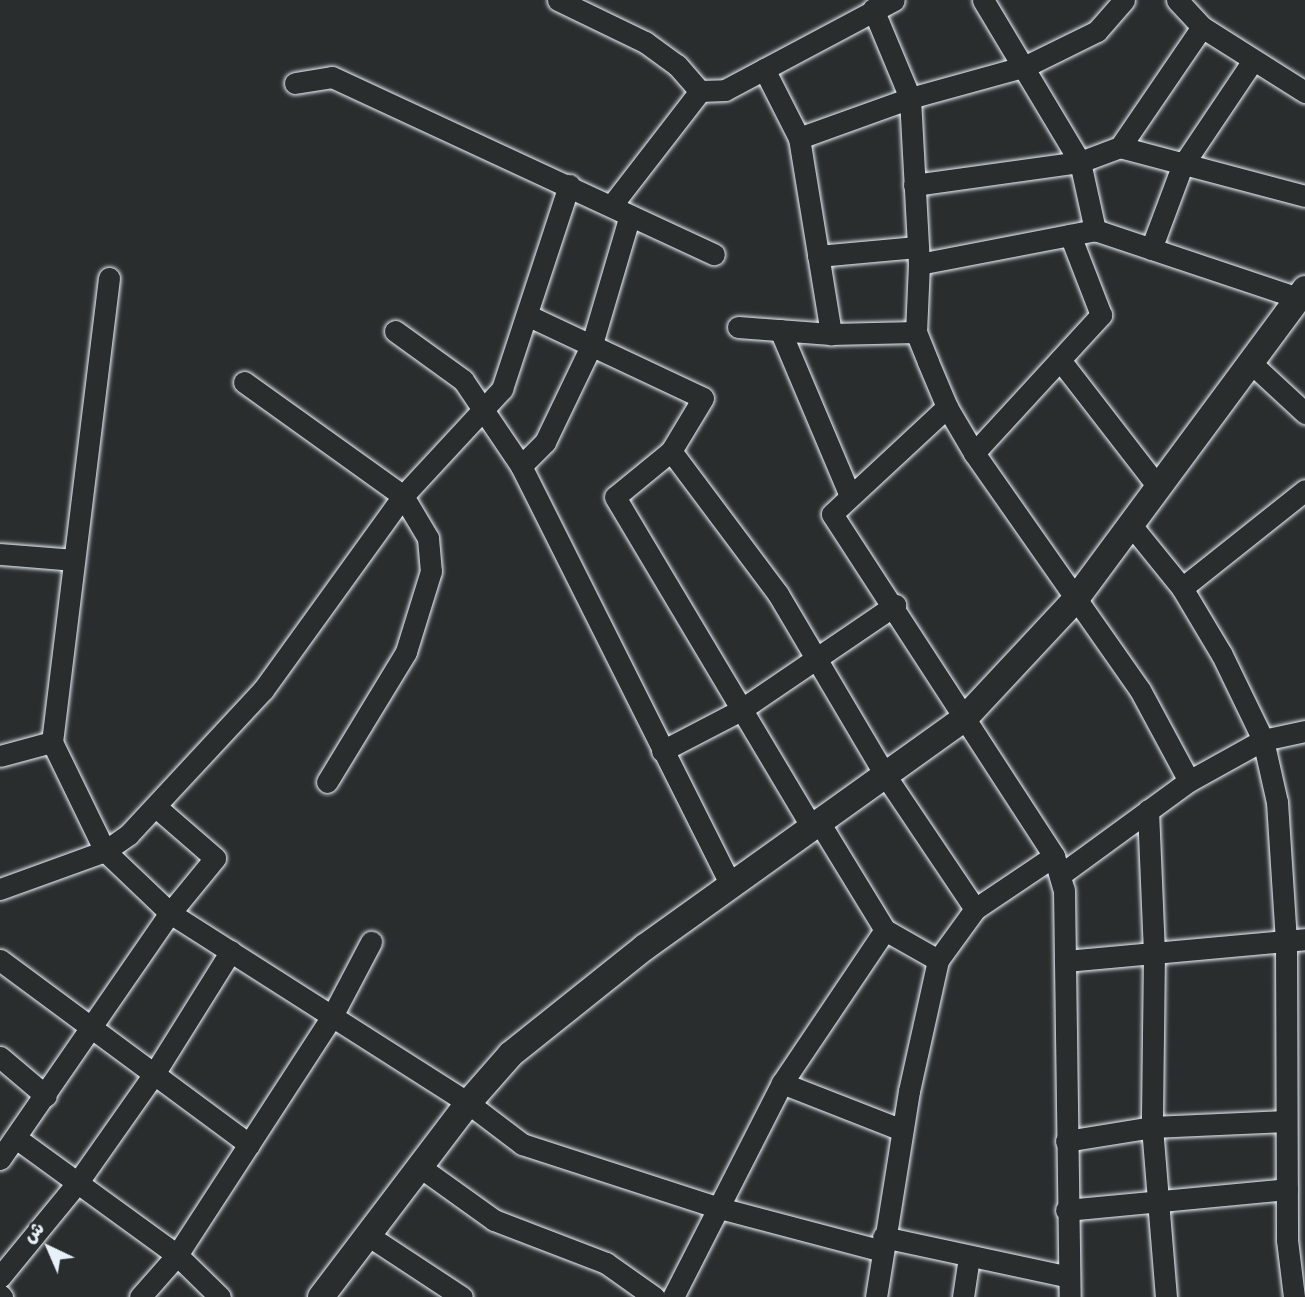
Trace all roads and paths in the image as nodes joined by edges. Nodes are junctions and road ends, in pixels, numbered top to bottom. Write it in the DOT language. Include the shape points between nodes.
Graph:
graph roads {
  1 [pos="558,0"];
  2 [pos="894,0"];
  3 [pos="983,0"];
  4 [pos="1124,0"];
  5 [pos="1177,0"];
  6 [pos="873,9"];
  7 [pos="1202,27"];
  8 [pos="1252,62"];
  9 [pos="1026,66"];
  10 [pos="764,69"];
  11 [pos="295,83"];
  12 [pos="700,91"];
  13 [pos="1305,92"];
  14 [pos="910,98"];
  15 [pos="799,138"];
  16 [pos="1119,147"];
  17 [pos="1080,162"];
  18 [pos="1182,166"];
  19 [pos="569,185"];
  20 [pos="914,185"];
  21 [pos="1305,196"];
  22 [pos="621,210"];
  23 [pos="1095,230"];
  24 [pos="1070,235"];
  25 [pos="1152,249"];
  26 [pos="714,254"];
  27 [pos="818,256"];
  28 [pos="918,256"];
  29 [pos="109,278"];
  30 [pos="1301,294"];
  31 [pos="529,316"];
  32 [pos="737,327"];
  33 [pos="780,330"];
  34 [pos="395,331"];
  35 [pos="916,332"];
  36 [pos="831,334"];
  37 [pos="592,344"];
  38 [pos="1060,360"];
  39 [pos="1251,363"];
  40 [pos="244,382"];
  41 [pos="482,407"];
  42 [pos="947,407"];
  43 [pos="1305,413"];
  44 [pos="671,451"];
  45 [pos="974,453"];
  46 [pos="521,467"];
  47 [pos="1158,488"];
  48 [pos="1305,490"];
  49 [pos="403,496"];
  50 [pos="850,496"];
  51 [pos="1131,525"];
  52 [pos="0,554"];
  53 [pos="74,560"];
  54 [pos="1182,588"];
  55 [pos="1075,600"];
  56 [pos="895,605"];
  57 [pos="816,659"];
  58 [pos="739,711"];
  59 [pos="964,719"];
  60 [pos="1305,731"];
  61 [pos="1263,740"];
  62 [pos="52,742"];
  63 [pos="662,751"];
  64 [pos="0,756"];
  65 [pos="885,775"];
  66 [pos="1189,781"];
  67 [pos="327,782"];
  68 [pos="155,806"];
  69 [pos="1148,810"];
  70 [pos="816,825"];
  71 [pos="105,851"];
  72 [pos="1057,865"];
  73 [pos="3,880"];
  74 [pos="731,886"];
  75 [pos="975,909"];
  76 [pos="170,913"];
  77 [pos="886,930"];
  78 [pos="1295,940"];
  79 [pos="371,942"];
  80 [pos="230,951"];
  81 [pos="1154,953"];
  82 [pos="0,960"];
  83 [pos="938,960"];
  84 [pos="1065,961"];
  85 [pos="332,1016"];
  86 [pos="94,1029"];
  87 [pos="0,1057"];
  88 [pos="154,1074"];
  89 [pos="782,1083"];
  90 [pos="46,1096"];
  91 [pos="468,1103"];
  92 [pos="1286,1121"];
  93 [pos="1152,1127"];
  94 [pos="902,1130"];
  95 [pos="16,1138"];
  96 [pos="1066,1141"];
  97 [pos="249,1144"];
  98 [pos="0,1160"];
  99 [pos="419,1167"];
  100 [pos="78,1182"];
  101 [pos="1287,1189"];
  102 [pos="1157,1204"];
  103 [pos="716,1207"];
  104 [pos="1066,1210"];
  105 [pos="369,1236"];
  106 [pos="1296,1239"];
  107 [pos="883,1244"];
  108 [pos="177,1255"];
  109 [pos="969,1257"];
  110 [pos="0,1277"];
  111 [pos="1070,1287"];
  112 [pos="140,1297"];
  113 [pos="220,1297"];
  114 [pos="321,1297"];
  115 [pos="462,1297"];
  116 [pos="654,1297"];
  117 [pos="673,1297"];
  118 [pos="876,1297"];
  119 [pos="963,1297"];
  120 [pos="1166,1297"];
  121 [pos="1294,1297"];
  1 -- 12 [label="street" via="645,42 677,65"];
  2 -- 6 [label="street"];
  3 -- 9 [label="street"];
  4 -- 9 [label="street" via="1097,31"];
  5 -- 7 [label="street"];
  6 -- 10 [label="street"];
  6 -- 14 [label="street"];
  7 -- 8 [label="street"];
  7 -- 16 [label="street"];
  8 -- 13 [label="street"];
  8 -- 18 [label="street"];
  9 -- 14 [label="street"];
  9 -- 17 [label="street"];
  10 -- 12 [label="street" via="725,90"];
  10 -- 15 [label="street"];
  11 -- 19 [label="street" via="332,77"];
  12 -- 22 [label="street"];
  14 -- 15 [label="street"];
  14 -- 20 [label="street"];
  15 -- 27 [label="street"];
  16 -- 17 [label="street"];
  16 -- 18 [label="street"];
  17 -- 20 [label="street"];
  17 -- 23 [label="street"];
  18 -- 21 [label="street"];
  18 -- 25 [label="street"];
  19 -- 22 [label="street"];
  19 -- 31 [label="street"];
  20 -- 28 [label="street"];
  22 -- 26 [label="street"];
  22 -- 37 [label="street"];
  23 -- 24 [label="street"];
  23 -- 25 [label="street"];
  24 -- 28 [label="street"];
  24 -- 38 [label="street" via="1101,315"];
  25 -- 30 [label="street"];
  27 -- 28 [label="street"];
  27 -- 36 [label="street"];
  28 -- 35 [label="street"];
  29 -- 53 [label="street"];
  30 -- 39 [label="street"];
  31 -- 37 [label="street"];
  31 -- 41 [label="street" via="502,389"];
  32 -- 33 [label="street"];
  33 -- 36 [label="street"];
  33 -- 50 [label="street"];
  34 -- 41 [label="street" via="463,380"];
  35 -- 36 [label="street"];
  35 -- 42 [label="street"];
  37 -- 44 [label="street" via="703,398"];
  37 -- 46 [label="street" via="545,442"];
  38 -- 45 [label="street"];
  38 -- 47 [label="street"];
  39 -- 43 [label="street"];
  39 -- 47 [label="street"];
  40 -- 49 [label="street"];
  41 -- 46 [label="street"];
  41 -- 49 [label="street"];
  42 -- 45 [label="street"];
  42 -- 50 [label="street"];
  44 -- 57 [label="street" via="778,594"];
  44 -- 58 [label="street" via="615,497"];
  45 -- 55 [label="street"];
  46 -- 63 [label="street"];
  47 -- 51 [label="street"];
  48 -- 54 [label="street"];
  49 -- 67 [label="street" via="428,538 431,571 406,652"];
  49 -- 68 [label="street" via="263,690"];
  50 -- 56 [label="street" via="832,514"];
  51 -- 54 [label="street"];
  51 -- 55 [label="street"];
  52 -- 53 [label="street"];
  53 -- 62 [label="street"];
  54 -- 61 [label="street" via="1222,654"];
  55 -- 59 [label="street"];
  55 -- 66 [label="street" via="1140,690"];
  56 -- 57 [label="street"];
  56 -- 59 [label="street"];
  57 -- 58 [label="street"];
  57 -- 65 [label="street"];
  58 -- 63 [label="street"];
  58 -- 70 [label="street"];
  59 -- 65 [label="street"];
  59 -- 72 [label="street"];
  60 -- 61 [label="street"];
  61 -- 66 [label="street"];
  61 -- 78 [label="street" via="1277,802"];
  62 -- 64 [label="street"];
  62 -- 71 [label="street"];
  63 -- 74 [label="street"];
  65 -- 70 [label="street"];
  65 -- 75 [label="street"];
  66 -- 69 [label="street"];
  68 -- 71 [label="street"];
  68 -- 76 [label="street" via="215,858"];
  69 -- 72 [label="street"];
  69 -- 81 [label="street"];
  70 -- 74 [label="street"];
  70 -- 77 [label="street"];
  71 -- 73 [label="street"];
  71 -- 76 [label="street"];
  72 -- 75 [label="street"];
  72 -- 84 [label="street"];
  74 -- 91 [label="street" via="511,1054"];
  75 -- 83 [label="street"];
  76 -- 80 [label="street"];
  76 -- 86 [label="street"];
  77 -- 83 [label="street"];
  77 -- 89 [label="street"];
  78 -- 81 [label="street"];
  78 -- 92 [label="street"];
  79 -- 85 [label="street"];
  80 -- 85 [label="street"];
  80 -- 88 [label="street"];
  81 -- 84 [label="street"];
  81 -- 93 [label="street"];
  82 -- 86 [label="street"];
  83 -- 94 [label="street"];
  84 -- 96 [label="street"];
  85 -- 91 [label="street"];
  85 -- 97 [label="street"];
  86 -- 88 [label="street"];
  86 -- 90 [label="street"];
  87 -- 90 [label="street"];
  88 -- 97 [label="street"];
  88 -- 100 [label="street"];
  89 -- 94 [label="street"];
  89 -- 103 [label="street"];
  90 -- 95 [label="street"];
  91 -- 99 [label="street"];
  91 -- 103 [label="street" via="522,1144"];
  92 -- 93 [label="street"];
  92 -- 101 [label="street"];
  93 -- 96 [label="street"];
  93 -- 102 [label="street"];
  94 -- 107 [label="street"];
  95 -- 98 [label="street"];
  95 -- 100 [label="street"];
  96 -- 104 [label="street"];
  97 -- 108 [label="street"];
  99 -- 105 [label="street"];
  99 -- 116 [label="street" via="494,1220 606,1263"];
  100 -- 108 [label="street"];
  100 -- 110 [label="street"];
  101 -- 102 [label="street"];
  101 -- 106 [label="street"];
  102 -- 104 [label="street"];
  102 -- 120 [label="street"];
  103 -- 107 [label="street"];
  103 -- 117 [label="street"];
  104 -- 111 [label="street"];
  105 -- 114 [label="street"];
  105 -- 115 [label="street"];
  106 -- 121 [label="street"];
  107 -- 109 [label="street"];
  107 -- 118 [label="street"];
  108 -- 112 [label="street"];
  108 -- 113 [label="street"];
  109 -- 111 [label="street"];
  109 -- 119 [label="street"];
}
